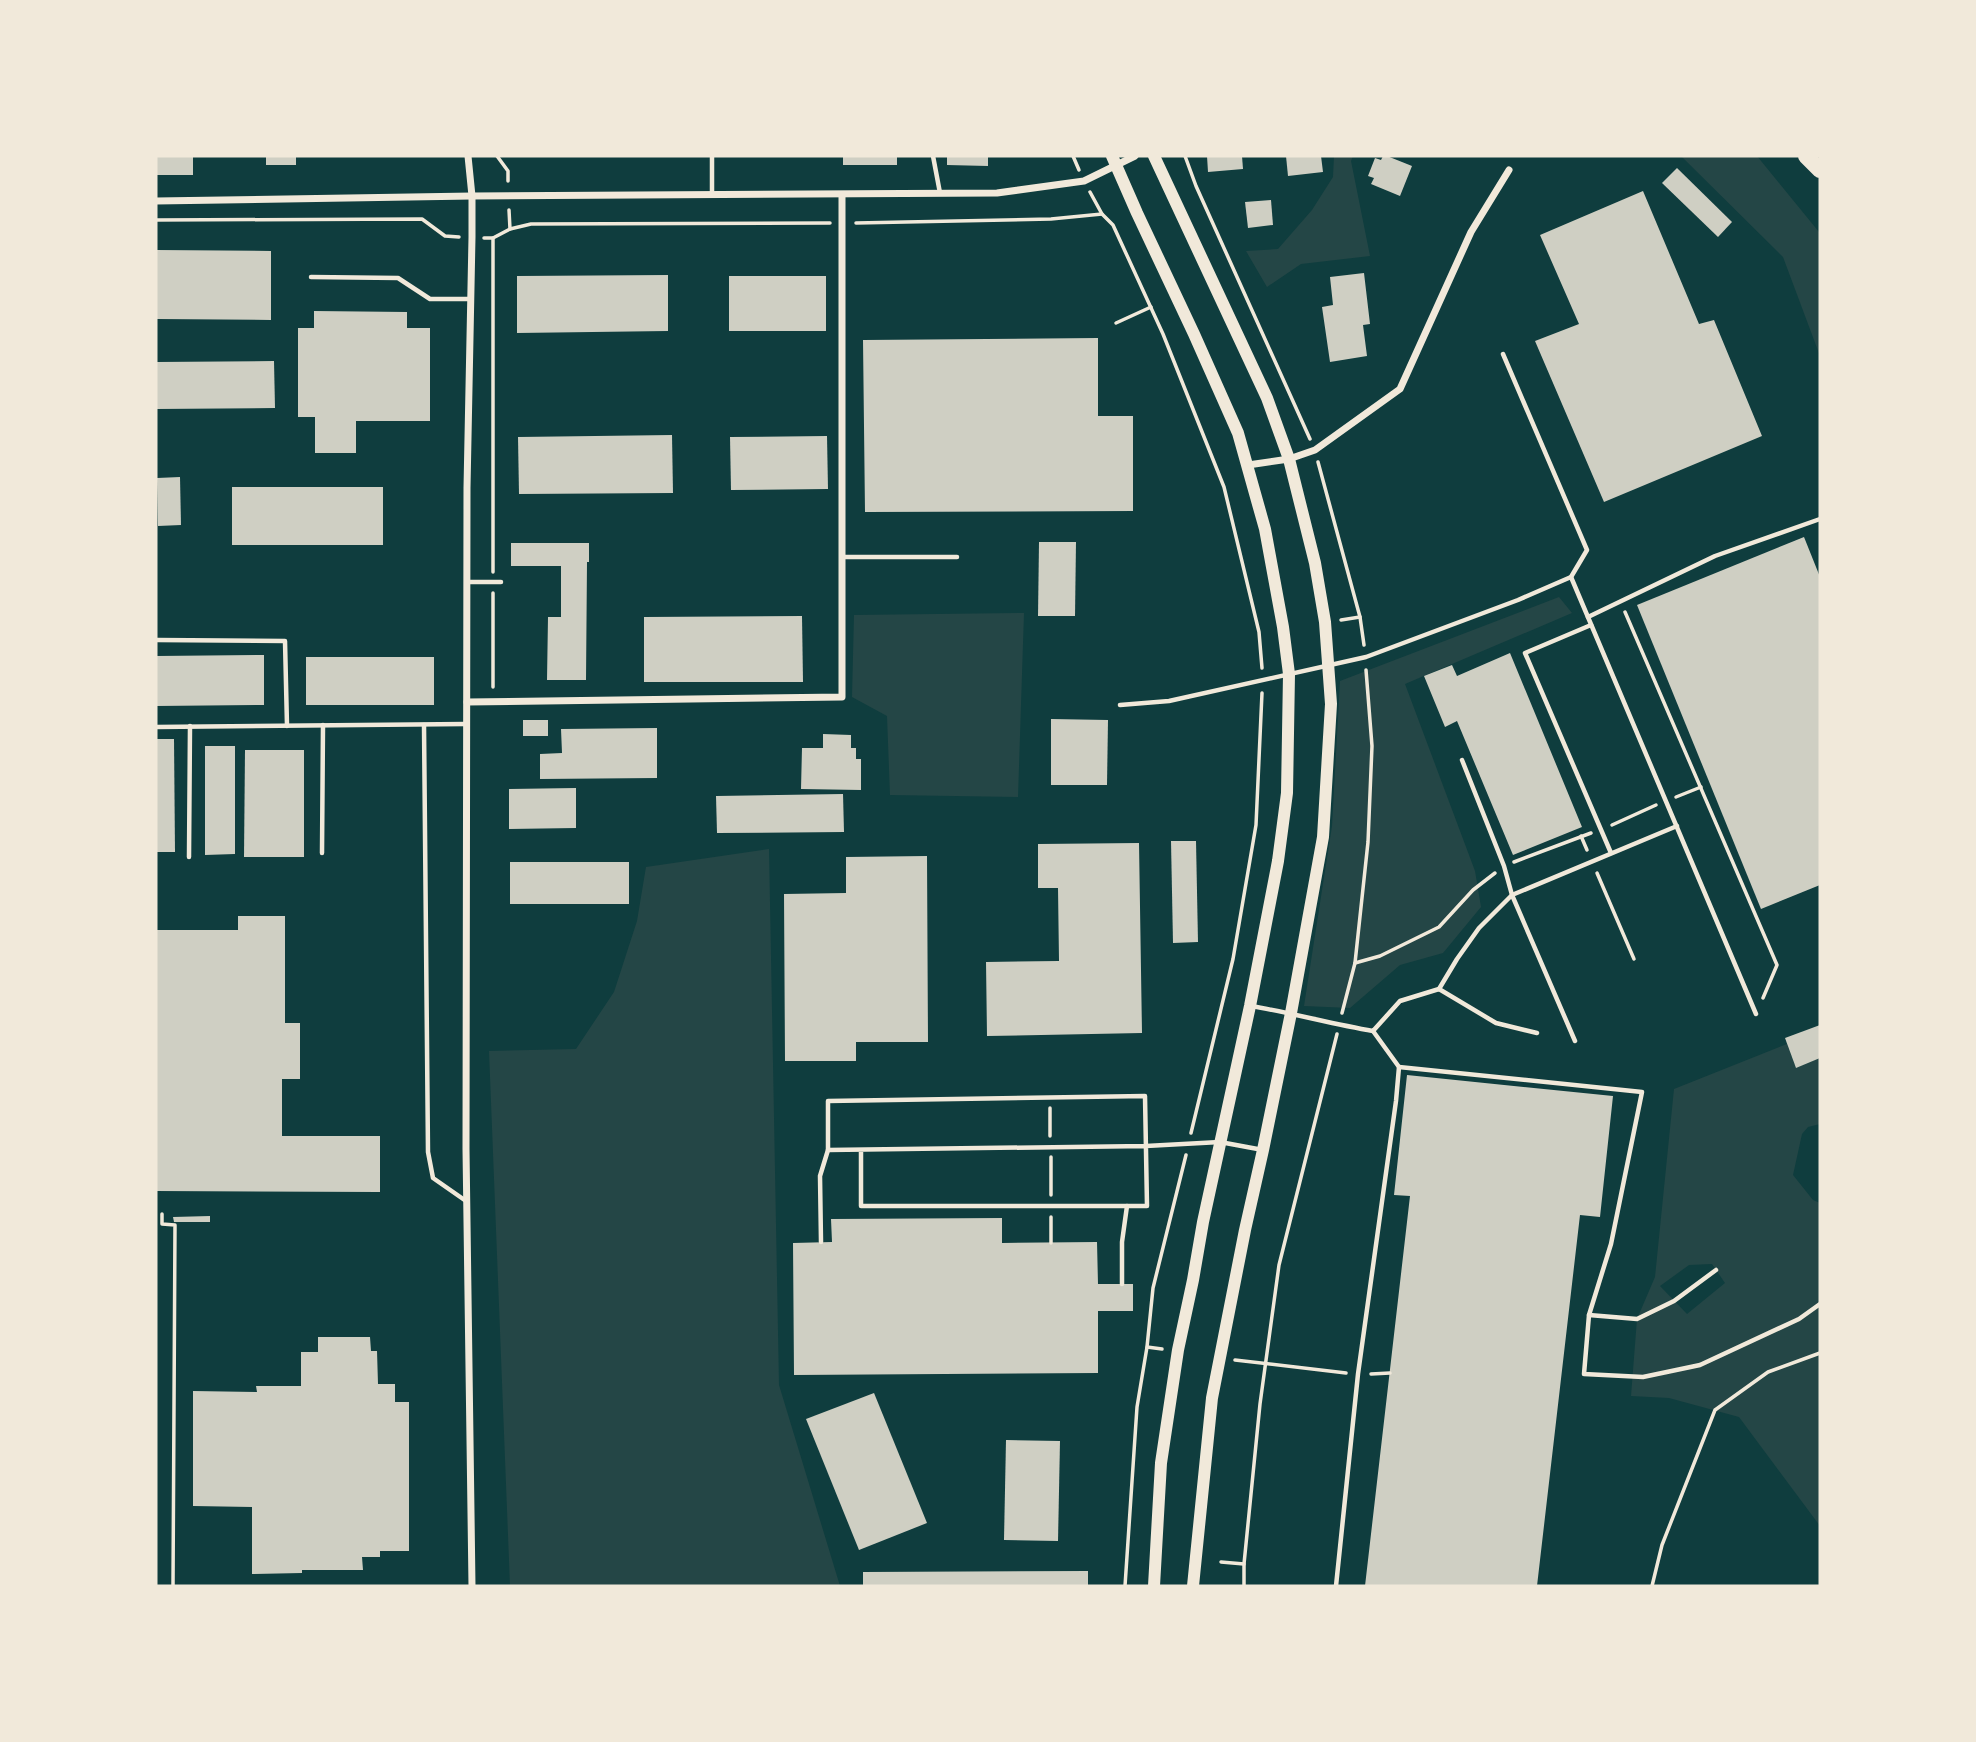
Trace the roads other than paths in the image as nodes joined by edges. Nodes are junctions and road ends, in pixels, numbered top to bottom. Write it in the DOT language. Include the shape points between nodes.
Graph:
graph roads {
  1 [pos="468,156"];
  2 [pos="712,156"];
  3 [pos="933,156"];
  4 [pos="1135,156"];
  5 [pos="1154,156"];
  6 [pos="1806,156"];
  7 [pos="1115,161"];
  8 [pos="1509,170"];
  9 [pos="1820,170"];
  10 [pos="940,194"];
  11 [pos="712,195"];
  12 [pos="842,195"];
  13 [pos="472,196"];
  14 [pos="156,201"];
  15 [pos="311,276"];
  16 [pos="471,299"];
  17 [pos="1503,354"];
  18 [pos="1289,459"];
  19 [pos="1248,465"];
  20 [pos="1820,519"];
  21 [pos="842,557"];
  22 [pos="957,557"];
  23 [pos="1572,577"];
  24 [pos="467,582"];
  25 [pos="501,582"];
  26 [pos="1588,617"];
  27 [pos="1591,625"];
  28 [pos="157,640"];
  29 [pos="1328,666"];
  30 [pos="1289,674"];
  31 [pos="467,702"];
  32 [pos="1120,705"];
  33 [pos="424,724"];
  34 [pos="467,724"];
  35 [pos="323,725"];
  36 [pos="190,726"];
  37 [pos="287,726"];
  38 [pos="156,727"];
  39 [pos="1462,760"];
  40 [pos="1676,825"];
  41 [pos="321,853"];
  42 [pos="1611,853"];
  43 [pos="189,857"];
  44 [pos="1512,895"];
  45 [pos="1439,989"];
  46 [pos="1250,1006"];
  47 [pos="1291,1013"];
  48 [pos="1756,1014"];
  49 [pos="1373,1031"];
  50 [pos="1536,1033"];
  51 [pos="1575,1041"];
  52 [pos="1399,1067"];
  53 [pos="1220,1142"];
  54 [pos="1146,1146"];
  55 [pos="828,1150"];
  56 [pos="861,1150"];
  57 [pos="1263,1150"];
  58 [pos="467,1201"];
  59 [pos="1127,1206"];
  60 [pos="821,1242"];
  61 [pos="1716,1270"];
  62 [pos="1122,1284"];
  63 [pos="1820,1304"];
  64 [pos="1590,1315"];
  65 [pos="472,1586"];
  66 [pos="1154,1586"];
  67 [pos="1193,1586"];
  68 [pos="1336,1586"];
  1 -- 13 [label="street"];
  2 -- 11 [label="lane"];
  3 -- 10 [label="lane"];
  4 -- 7 [label="street"];
  5 -- 18 [label="street" via="1267,398"];
  6 -- 9 [label="main road"];
  7 -- 10 [label="street" via="1084,181 997,193"];
  7 -- 19 [label="street" via="1238,433"];
  8 -- 18 [label="street" via="1471,232 1400,389 1315,450"];
  10 -- 12 [label="street"];
  11 -- 12 [label="street"];
  11 -- 13 [label="street"];
  12 -- 21 [label="street"];
  13 -- 14 [label="street"];
  13 -- 16 [label="street"];
  15 -- 16 [label="lane" via="398,278 430,299"];
  16 -- 24 [label="street"];
  17 -- 23 [label="lane" via="1587,550"];
  18 -- 19 [label="street"];
  18 -- 29 [label="street" via="1314,563"];
  19 -- 30 [label="street" via="1265,529"];
  20 -- 26 [label="lane" via="1715,556"];
  21 -- 22 [label="lane"];
  21 -- 31 [label="street" via="842,697"];
  23 -- 26 [label="lane"];
  23 -- 29 [label="lane" via="1378,652"];
  24 -- 25 [label="lane"];
  24 -- 31 [label="street"];
  26 -- 27 [label="lane"];
  27 -- 40 [label="lane"];
  27 -- 42 [label="lane" via="1525,653"];
  28 -- 37 [label="lane" via="285,641"];
  29 -- 30 [label="lane"];
  29 -- 47 [label="street" via="1331,704 1323,837"];
  30 -- 32 [label="lane" via="1169,701"];
  30 -- 46 [label="street" via="1287,793"];
  31 -- 34 [label="street"];
  33 -- 34 [label="lane"];
  33 -- 35 [label="lane"];
  33 -- 58 [label="lane" via="428,1152 433,1178"];
  34 -- 58 [label="street"];
  35 -- 37 [label="lane"];
  35 -- 41 [label="lane"];
  36 -- 37 [label="lane"];
  36 -- 38 [label="lane"];
  36 -- 43 [label="lane"];
  39 -- 44 [label="lane"];
  40 -- 42 [label="lane"];
  40 -- 48 [label="lane"];
  42 -- 44 [label="lane"];
  44 -- 45 [label="lane" via="1479,928"];
  44 -- 51 [label="lane"];
  45 -- 49 [label="lane" via="1400,1001"];
  45 -- 50 [label="lane" via="1496,1023"];
  46 -- 47 [label="lane"];
  46 -- 53 [label="street"];
  47 -- 49 [label="lane"];
  47 -- 57 [label="street"];
  49 -- 52 [label="lane"];
  52 -- 64 [label="lane" via="1642,1092 1611,1244"];
  52 -- 68 [label="lane" via="1358,1374"];
  53 -- 54 [label="lane"];
  53 -- 57 [label="lane"];
  53 -- 66 [label="street" via="1178,1350 1161,1463"];
  54 -- 55 [label="lane" via="1145,1097 1050,1098 828,1101"];
  54 -- 56 [label="lane"];
  54 -- 59 [label="lane" via="1147,1206"];
  55 -- 56 [label="lane"];
  55 -- 60 [label="lane" via="820,1176"];
  56 -- 59 [label="lane" via="861,1206"];
  57 -- 67 [label="street" via="1212,1398"];
  58 -- 65 [label="street"];
  59 -- 62 [label="lane"];
  61 -- 64 [label="lane" via="1674,1301 1637,1319"];
  63 -- 64 [label="lane" via="1799,1319 1700,1366 1643,1377 1584,1374"];
}
